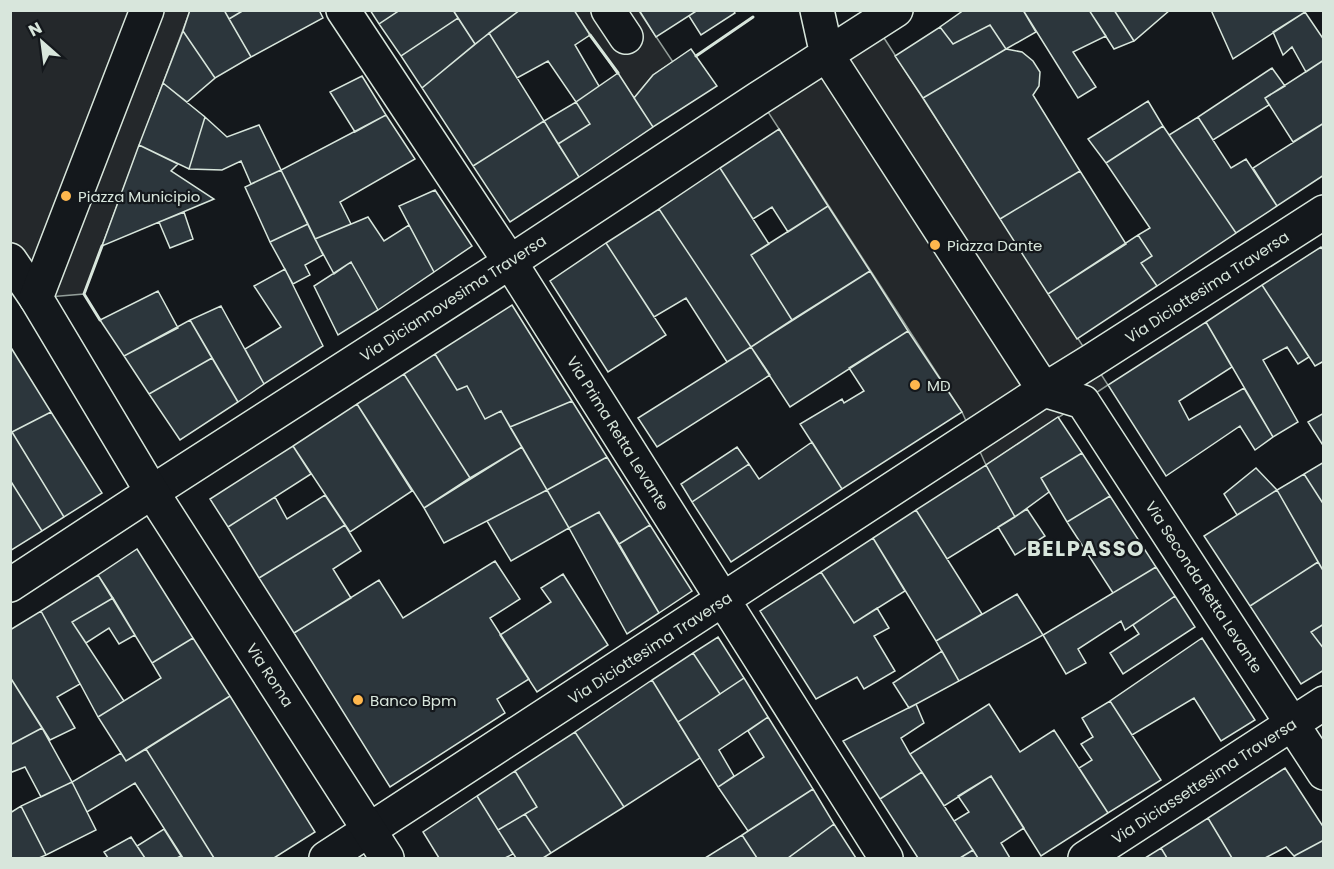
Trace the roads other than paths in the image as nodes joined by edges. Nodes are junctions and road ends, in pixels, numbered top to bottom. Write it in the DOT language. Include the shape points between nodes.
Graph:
graph roads {
  1 [pos="147,10"];
  2 [pos="343,10"];
  3 [pos="608,10"];
  4 [pos="817,10"];
  5 [pos="896,10"];
  6 [pos="626,37"];
  7 [pos="827,55"];
  8 [pos="1323,212"];
  9 [pos="10,260"];
  10 [pos="510,262"];
  11 [pos="36,298"];
  12 [pos="1044,390"];
  13 [pos="152,492"];
  14 [pos="10,585"];
  15 [pos="723,600"];
  16 [pos="1323,703"];
  17 [pos="1292,723"];
  18 [pos="1323,773"];
  19 [pos="369,830"];
  20 [pos="326,858"];
  21 [pos="387,858"];
  22 [pos="886,858"];
  23 [pos="1085,858"];
  1 -- 11 [label="street"];
  2 -- 10 [label="street, Via Prima Retta Levante"];
  3 -- 6 [label="street"];
  4 -- 7 [label="street"];
  5 -- 7 [label="street, Via Diciannovesima Traversa"];
  7 -- 10 [label="street, Via Diciannovesima Traversa"];
  7 -- 12 [label="street"];
  8 -- 12 [label="street, Via Diciottesima Traversa"];
  9 -- 11 [label="street, Via Roma"];
  10 -- 13 [label="street, Via Diciannovesima Traversa"];
  10 -- 15 [label="street, Via Prima Retta Levante"];
  11 -- 13 [label="street, Via Roma"];
  12 -- 15 [label="street, Via Diciottesima Traversa"];
  12 -- 17 [label="street, Via Seconda Retta Levante" via="1083,402"];
  13 -- 14 [label="street, Via Diciannovesima Traversa"];
  13 -- 19 [label="street, Via Roma"];
  15 -- 19 [label="street, Via Diciottesima Traversa"];
  15 -- 22 [label="street, Via Prima Retta Levante"];
  16 -- 17 [label="street, Via Diciassettesima Traversa"];
  17 -- 18 [label="street, Via Seconda Retta Levante"];
  17 -- 23 [label="street, Via Diciassettesima Traversa"];
  19 -- 20 [label="street, Via Diciottesima Traversa"];
  19 -- 21 [label="street, Via Roma"];
}
